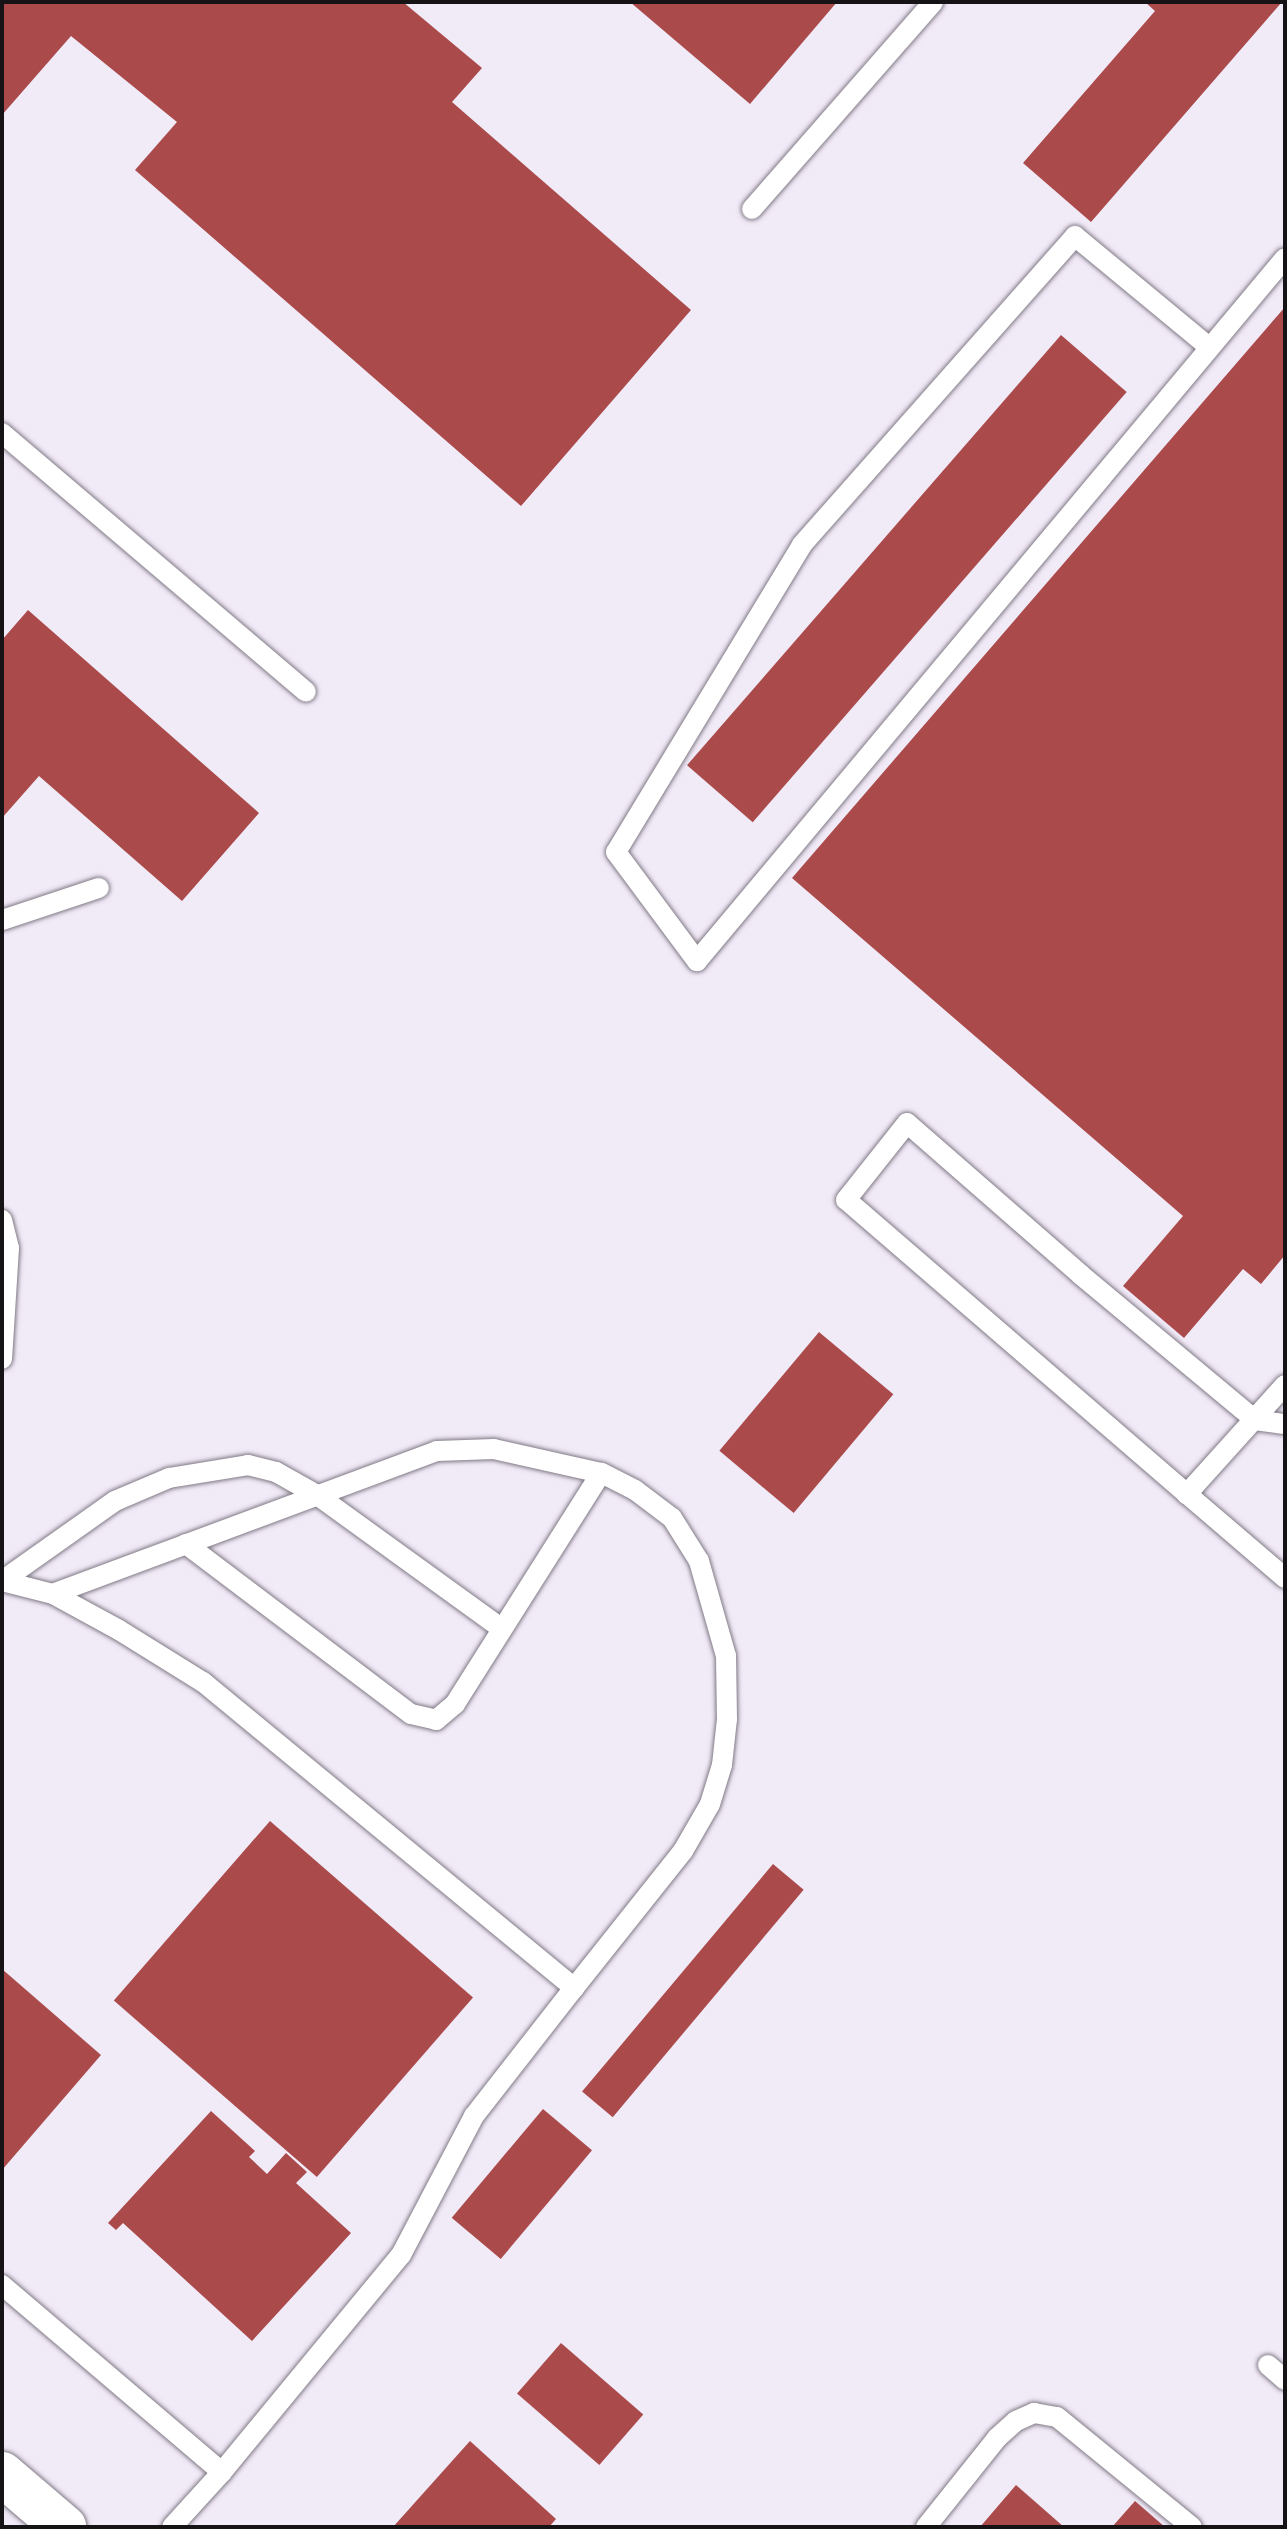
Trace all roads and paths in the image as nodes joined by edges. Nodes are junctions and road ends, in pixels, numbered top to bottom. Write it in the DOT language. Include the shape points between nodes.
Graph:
graph roads {
  1 [pos="933,2"];
  2 [pos="752,209"];
  3 [pos="1285,258"];
  4 [pos="1209,347"];
  5 [pos="2,433"];
  6 [pos="306,692"];
  7 [pos="99,888"];
  8 [pos="2,920"];
  9 [pos="2,1220"];
  10 [pos="2,1359"];
  11 [pos="1285,1385"];
  12 [pos="1255,1420"];
  13 [pos="1285,1424"];
  14 [pos="601,1473"];
  15 [pos="1187,1494"];
  16 [pos="317,1495"];
  17 [pos="186,1544"];
  18 [pos="1285,1578"];
  19 [pos="2,1581"];
  20 [pos="53,1594"];
  21 [pos="502,1629"];
  22 [pos="574,1988"];
  23 [pos="2,2285"];
  24 [pos="1268,2365"];
  25 [pos="1285,2380"];
  26 [pos="222,2472"];
  27 [pos="2,2474"];
  28 [pos="64,2527"];
  29 [pos="172,2527"];
  30 [pos="926,2527"];
  31 [pos="1192,2527"];
  1 -- 2 [label="lane"];
  3 -- 4 [label="lane"];
  4 -- 4 [label="lane" via="1075,236 802,545 616,852 697,961"];
  5 -- 6 [label="lane"];
  7 -- 8 [label="lane"];
  9 -- 10 [label="lane" via="9,1248"];
  11 -- 12 [label="lane"];
  12 -- 13 [label="lane"];
  12 -- 15 [label="lane"];
  12 -- 15 [label="lane" via="907,1123 846,1200"];
  14 -- 16 [label="lane" via="494,1449 437,1451"];
  14 -- 21 [label="lane"];
  14 -- 22 [label="lane" via="672,1518 699,1561 726,1656 727,1719 722,1765 710,1804 683,1851"];
  15 -- 18 [label="lane"];
  16 -- 17 [label="lane"];
  16 -- 19 [label="lane" via="276,1472 248,1465 169,1478 115,1501"];
  16 -- 21 [label="lane"];
  17 -- 20 [label="lane"];
  17 -- 21 [label="lane" via="411,1714 436,1720 455,1704"];
  19 -- 20 [label="lane"];
  20 -- 22 [label="lane" via="203,1682"];
  22 -- 26 [label="lane" via="474,2116 401,2255"];
  23 -- 26 [label="lane"];
  24 -- 25 [label="lane"];
  26 -- 29 [label="lane"];
  27 -- 28 [label="street"];
  30 -- 31 [label="lane" via="997,2438 1034,2413 1057,2417"];
}
